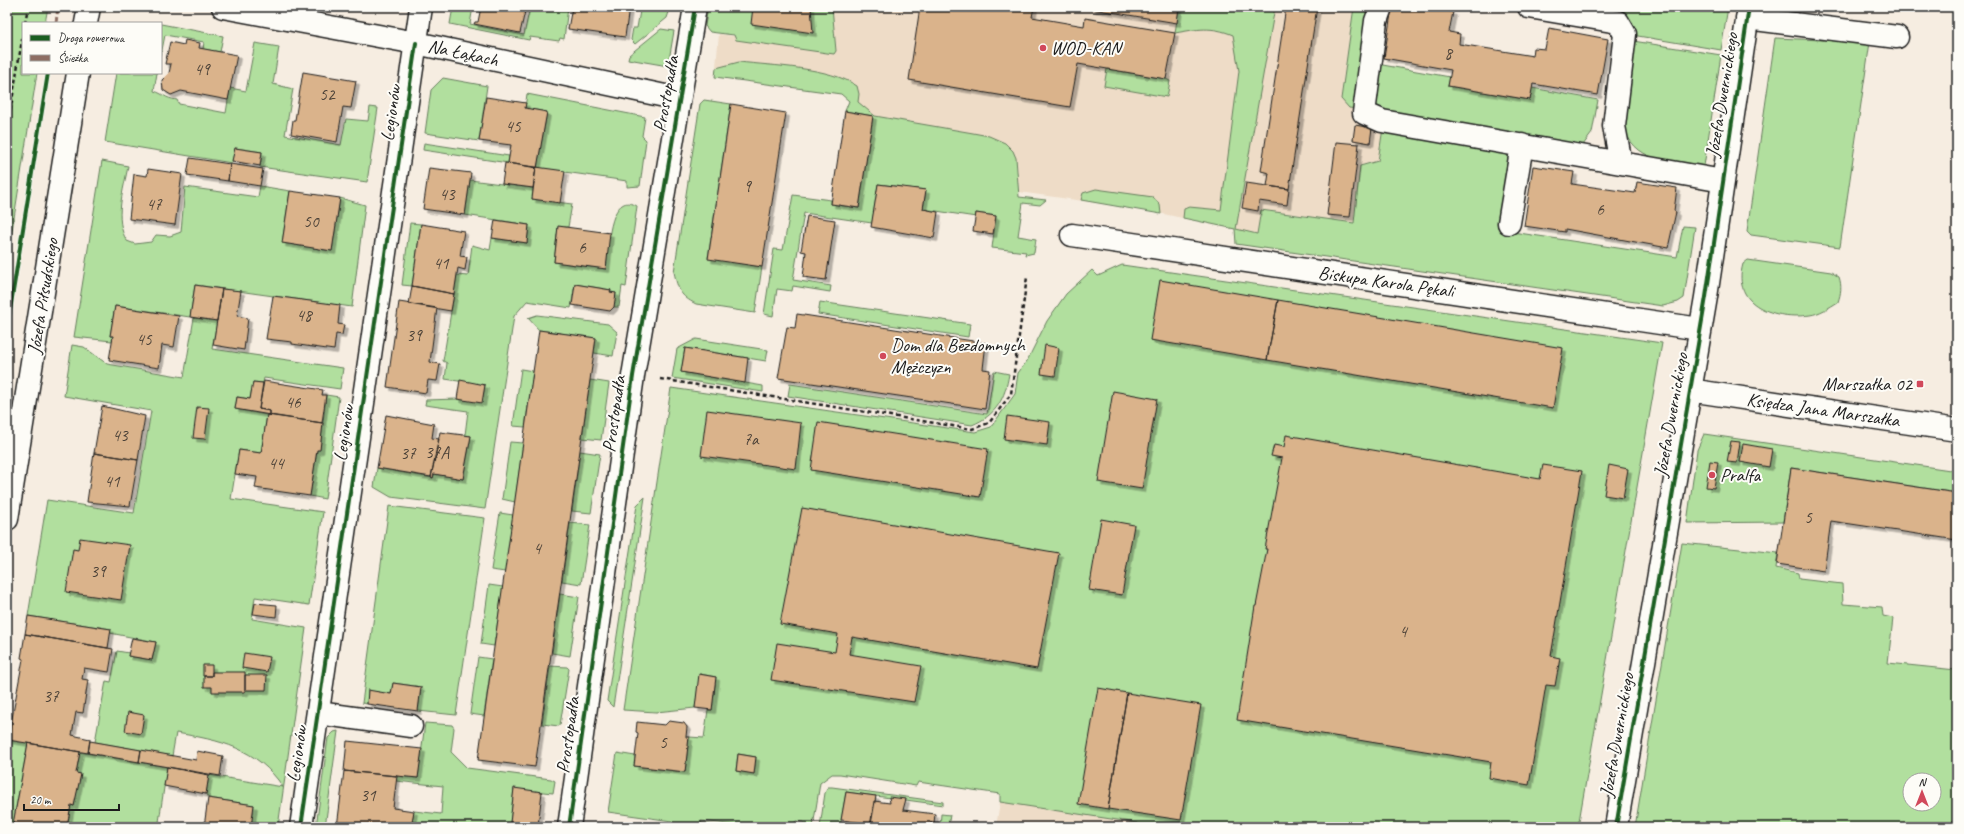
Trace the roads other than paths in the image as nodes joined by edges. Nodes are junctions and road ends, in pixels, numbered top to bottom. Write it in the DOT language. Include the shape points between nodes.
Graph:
graph roads {
  1 [pos="89,7"];
  2 [pos="223,7"];
  3 [pos="421,7"];
  4 [pos="694,7"];
  5 [pos="1381,7"];
  6 [pos="1529,7"];
  7 [pos="1748,13"];
  8 [pos="86,22"];
  9 [pos="1897,37"];
  10 [pos="416,43"];
  11 [pos="78,74"];
  12 [pos="679,99"];
  13 [pos="1522,145"];
  14 [pos="1621,163"];
  15 [pos="1723,181"];
  16 [pos="1510,223"];
  17 [pos="1072,235"];
  18 [pos="1700,328"];
  19 [pos="1689,390"];
  20 [pos="1957,430"];
  21 [pos="7,519"];
  22 [pos="318,713"];
  23 [pos="411,726"];
  24 [pos="301,827"];
  25 [pos="569,827"];
  26 [pos="1616,827"];
  1 -- 8 [label="street"];
  2 -- 10 [label="street, Na Łąkach"];
  3 -- 10 [label="street, Legionów"];
  4 -- 12 [label="street, Prostopadła"];
  5 -- 13 [label="street" via="1376,20 1364,113 1382,121"];
  6 -- 14 [label="street" via="1618,22 1625,34 1614,126"];
  7 -- 9 [label="street"];
  7 -- 15 [label="street, Józefa Dwernickiego"];
  10 -- 12 [label="street, Na Łąkach"];
  10 -- 22 [label="street, Legionów"];
  11 -- 21 [label="street, Józefa Piłsudskiego"];
  12 -- 25 [label="street, Prostopadła" via="633,376"];
  13 -- 14 [label="street"];
  13 -- 16 [label="street"];
  14 -- 15 [label="street"];
  15 -- 18 [label="street, Józefa Dwernickiego"];
  17 -- 18 [label="street, Biskupa Karola Pękali"];
  18 -- 19 [label="street, Józefa Dwernickiego"];
  19 -- 20 [label="street, Księdza Jana Marszałka"];
  19 -- 26 [label="street, Józefa Dwernickiego"];
  22 -- 23 [label="street"];
  22 -- 24 [label="street, Legionów"];
}
